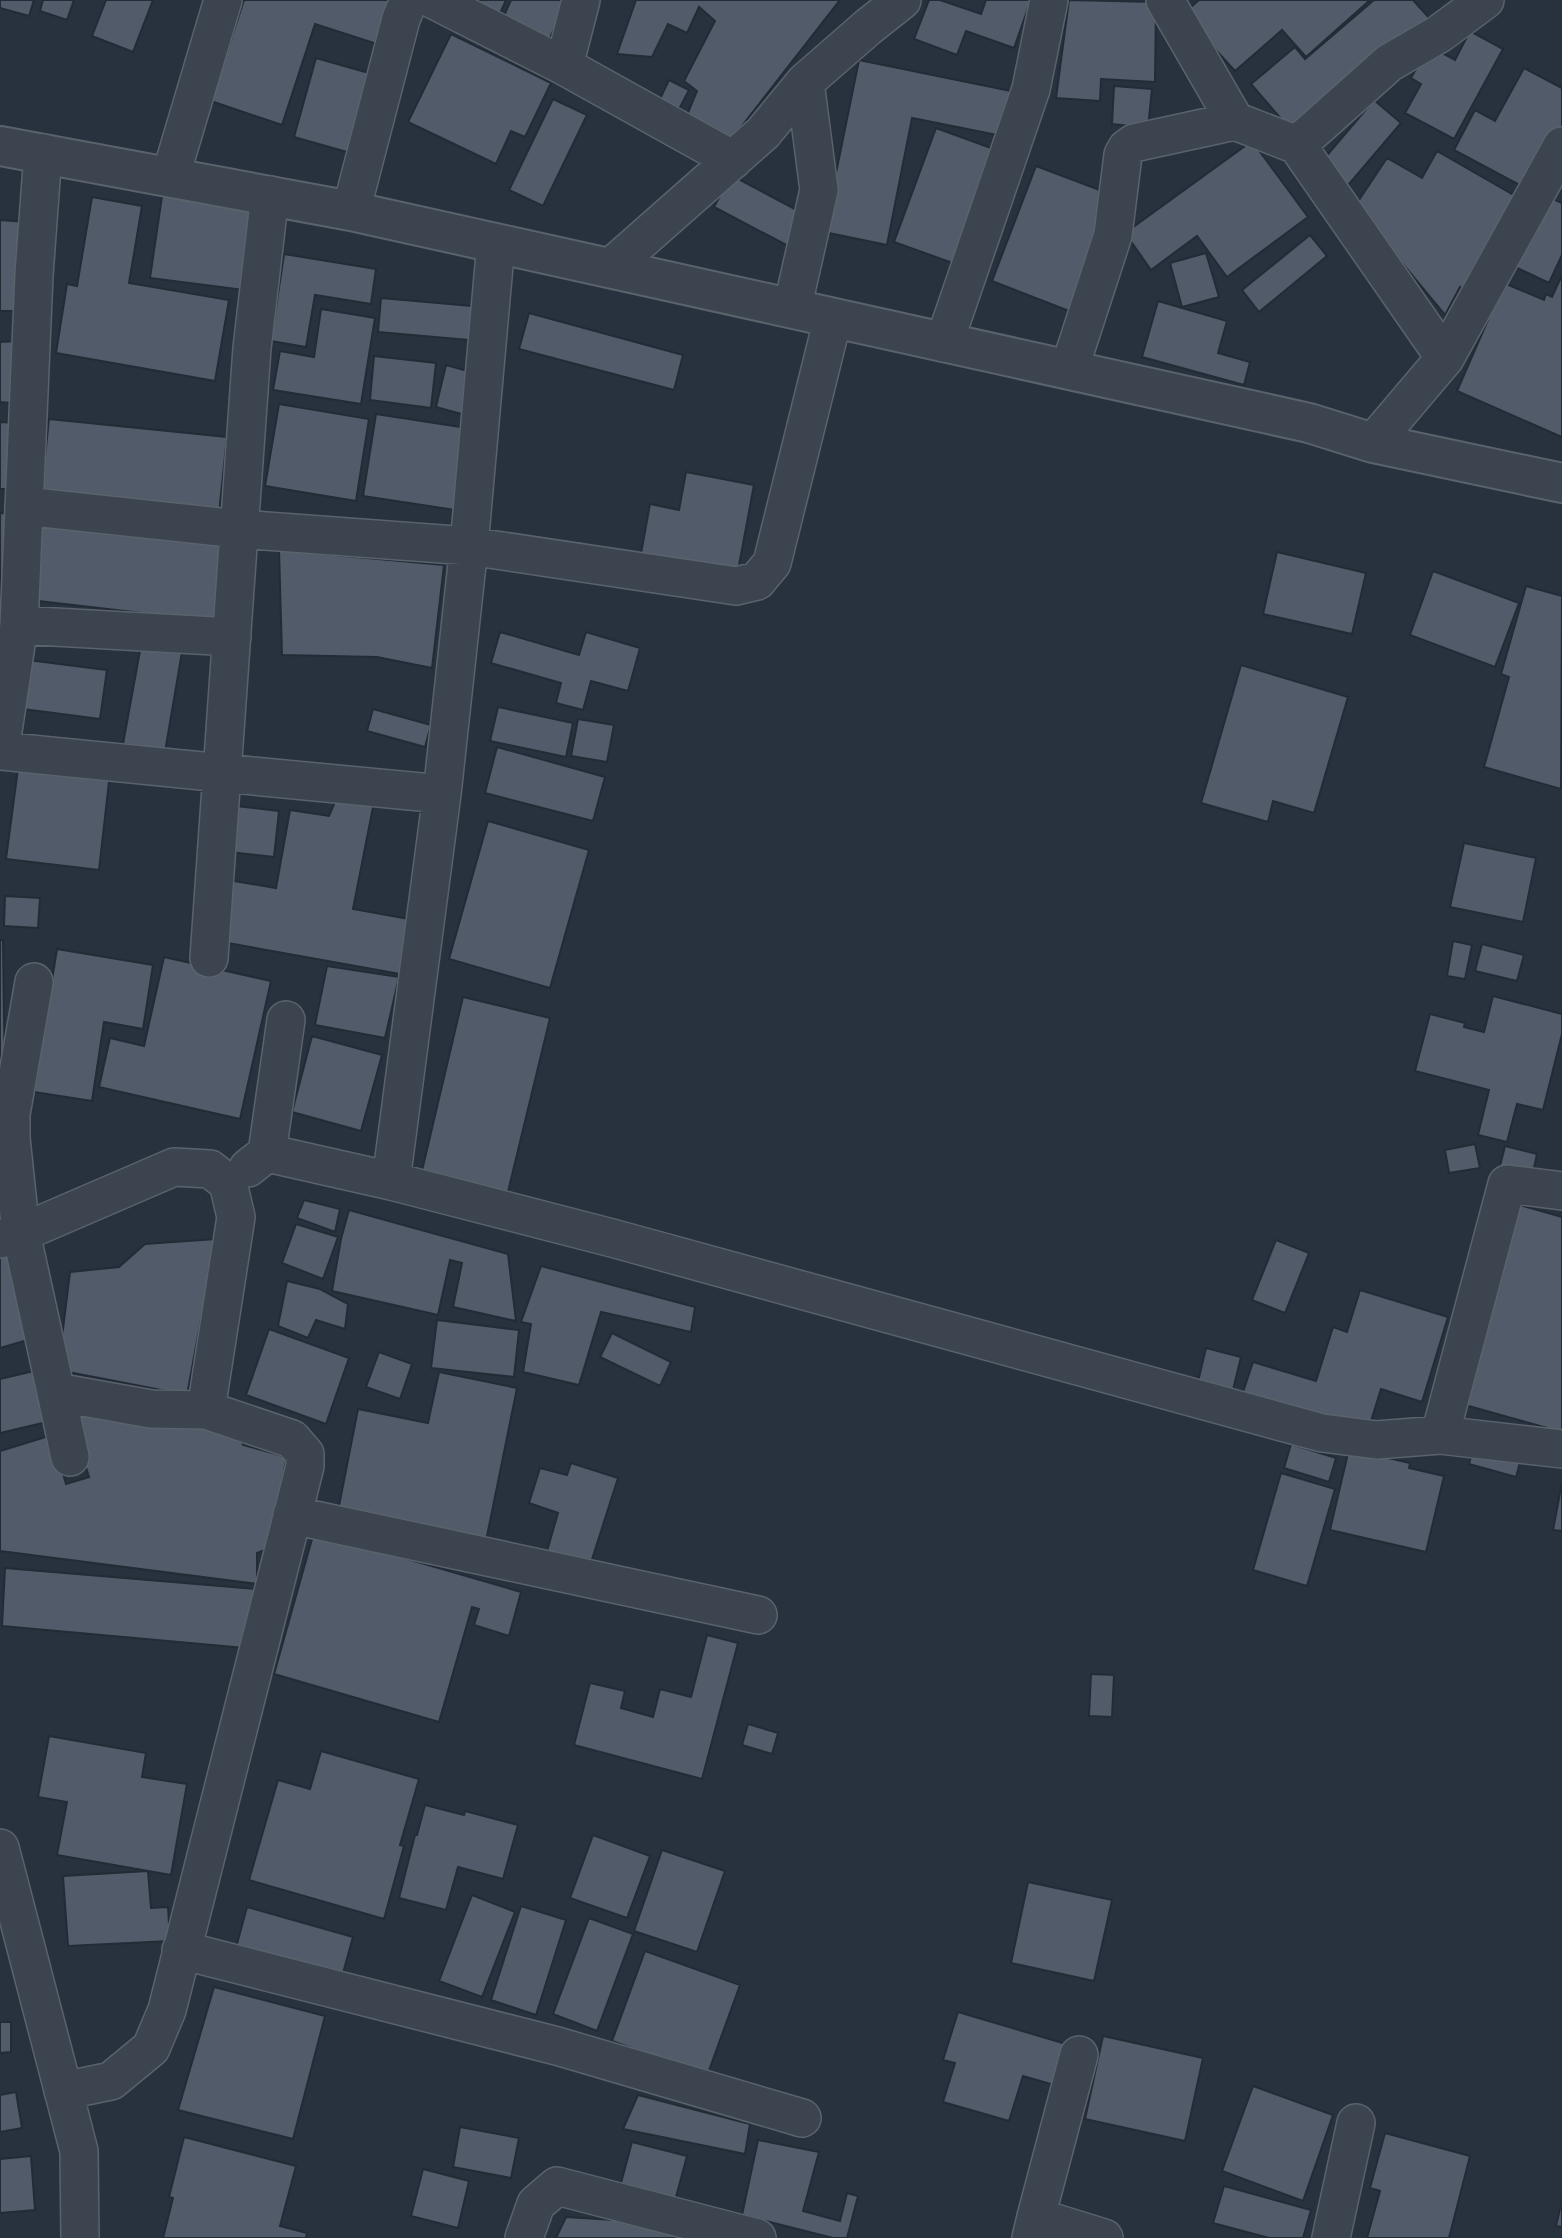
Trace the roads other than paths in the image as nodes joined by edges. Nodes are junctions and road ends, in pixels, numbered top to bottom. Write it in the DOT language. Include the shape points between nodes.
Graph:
graph roads {
  1 [pos="223,0"];
  2 [pos="409,0"];
  3 [pos="434,0"];
  4 [pos="581,0"];
  5 [pos="902,0"];
  6 [pos="1049,0"];
  7 [pos="1165,0"];
  8 [pos="1485,0"];
  9 [pos="564,66"];
  10 [pos="805,82"];
  11 [pos="1235,121"];
  12 [pos="1297,145"];
  13 [pos="0,146"];
  14 [pos="1562,146"];
  15 [pos="43,153"];
  16 [pos="733,160"];
  17 [pos="170,178"];
  18 [pos="270,195"];
  19 [pos="351,211"];
  20 [pos="496,243"];
  21 [pos="610,268"];
  22 [pos="792,309"];
  23 [pos="833,318"];
  24 [pos="944,343"];
  25 [pos="1445,358"];
  26 [pos="1069,370"];
  27 [pos="1373,443"];
  28 [pos="1562,483"];
  29 [pos="24,506"];
  30 [pos="239,529"];
  31 [pos="468,546"];
  32 [pos="19,625"];
  33 [pos="232,637"];
  34 [pos="222,773"];
  35 [pos="442,794"];
  36 [pos="209,958"];
  37 [pos="34,982"];
  38 [pos="286,1020"];
  39 [pos="267,1153"];
  40 [pos="391,1181"];
  41 [pos="228,1183"];
  42 [pos="1562,1191"];
  43 [pos="10,1236"];
  44 [pos="56,1392"];
  45 [pos="206,1410"];
  46 [pos="1440,1435"];
  47 [pos="1562,1449"];
  48 [pos="70,1457"];
  49 [pos="292,1515"];
  50 [pos="758,1615"];
  51 [pos="0,1848"];
  52 [pos="181,1950"];
  53 [pos="1079,2055"];
  54 [pos="63,2091"];
  55 [pos="802,2118"];
  56 [pos="1356,2123"];
  57 [pos="1033,2227"];
  58 [pos="80,2238"];
  59 [pos="524,2238"];
  60 [pos="757,2238"];
  61 [pos="1104,2238"];
  62 [pos="1331,2238"];
  1 -- 17 [label="street"];
  2 -- 19 [label="street"];
  3 -- 9 [label="street"];
  4 -- 9 [label="street"];
  5 -- 10 [label="street"];
  6 -- 24 [label="street" via="1031,89"];
  7 -- 11 [label="street"];
  8 -- 12 [label="street" via="1389,63"];
  9 -- 16 [label="street"];
  10 -- 16 [label="street" via="763,133"];
  10 -- 22 [label="street" via="818,190"];
  11 -- 12 [label="street"];
  11 -- 26 [label="street" via="1134,144 1123,155 1113,235"];
  12 -- 25 [label="street"];
  13 -- 15 [label="street"];
  14 -- 25 [label="street"];
  15 -- 17 [label="street"];
  15 -- 29 [label="street"];
  16 -- 21 [label="street"];
  17 -- 18 [label="street"];
  18 -- 19 [label="street"];
  18 -- 30 [label="street" via="252,348"];
  19 -- 20 [label="street"];
  20 -- 21 [label="street"];
  20 -- 31 [label="street"];
  21 -- 22 [label="street"];
  22 -- 23 [label="street"];
  23 -- 24 [label="street"];
  23 -- 31 [label="street" via="772,563 757,581 736,586"];
  24 -- 26 [label="street"];
  25 -- 27 [label="street"];
  26 -- 27 [label="street" via="1309,424"];
  27 -- 28 [label="street"];
  29 -- 30 [label="street"];
  29 -- 32 [label="street"];
  30 -- 31 [label="street"];
  30 -- 33 [label="street"];
  31 -- 35 [label="street"];
  32 -- 33 [label="street"];
  32 -- 34 [label="street" via="0,751"];
  33 -- 34 [label="street"];
  34 -- 35 [label="street"];
  34 -- 36 [label="street"];
  35 -- 40 [label="street"];
  37 -- 43 [label="street" via="11,1114"];
  38 -- 39 [label="street"];
  39 -- 40 [label="street"];
  39 -- 41 [label="street"];
  40 -- 46 [label="street" via="1322,1433 1377,1440"];
  41 -- 43 [label="street" via="210,1169 174,1167"];
  41 -- 45 [label="street" via="236,1217"];
  42 -- 46 [label="street" via="1507,1184"];
  43 -- 44 [label="street"];
  44 -- 45 [label="street" via="151,1409"];
  44 -- 48 [label="street"];
  45 -- 49 [label="street" via="292,1439 300,1446 305,1466"];
  46 -- 47 [label="street"];
  49 -- 50 [label="street"];
  49 -- 52 [label="street"];
  51 -- 54 [label="street"];
  52 -- 54 [label="street" via="167,2010 151,2048 111,2081"];
  52 -- 55 [label="street" via="557,2046"];
  53 -- 57 [label="street"];
  54 -- 58 [label="street" via="79,2151"];
  56 -- 62 [label="street"];
  57 -- 61 [label="street"];
  59 -- 60 [label="street" via="537,2204 557,2186"];
}
